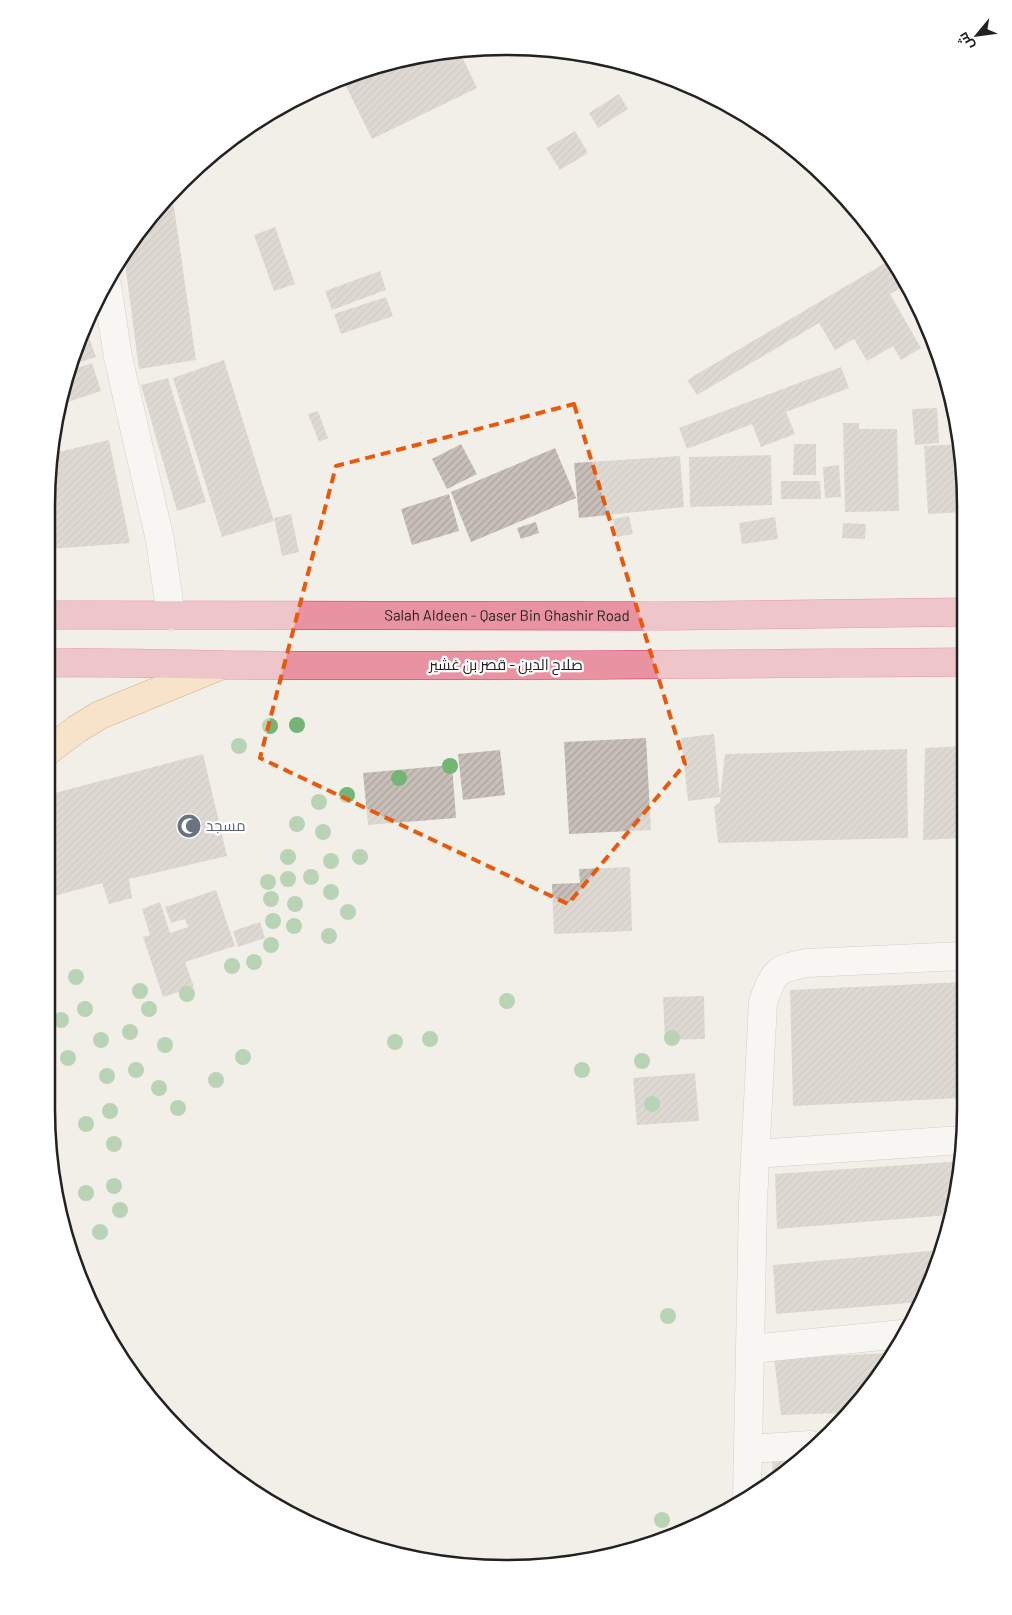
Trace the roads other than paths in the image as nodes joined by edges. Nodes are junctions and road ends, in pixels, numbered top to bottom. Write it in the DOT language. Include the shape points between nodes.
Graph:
graph roads {
  1 [pos="108,294"];
  2 [pos="957,612"];
  3 [pos="55,615"];
  4 [pos="171,616"];
  5 [pos="957,662"];
  6 [pos="55,663"];
  7 [pos="222,665"];
  8 [pos="55,746"];
  9 [pos="957,956"];
  10 [pos="956,1140"];
  11 [pos="756,1154"];
  12 [pos="897,1334"];
  13 [pos="750,1349"];
  14 [pos="806,1445"];
  15 [pos="748,1449"];
  16 [pos="747,1490"];
  1 -- 4 [label="street" via="118,357 160,540"];
  2 -- 4 [label="highway, Salah Aldeen - Qaser Bin Ghashir Road"];
  3 -- 4 [label="highway, Salah Aldeen - Qaser Bin Ghashir Road"];
  5 -- 7 [label="highway, صلاح الدين - قصر بن غشير"];
  6 -- 7 [label="highway, صلاح الدين - قصر بن غشير"];
  7 -- 8 [label="main road" via="100,715"];
  9 -- 11 [label="street" via="807,963 784,967 772,978 763,1002"];
  10 -- 11 [label="street"];
  11 -- 13 [label="street"];
  12 -- 13 [label="street"];
  13 -- 15 [label="street"];
  14 -- 15 [label="street"];
  15 -- 16 [label="street"];
}
